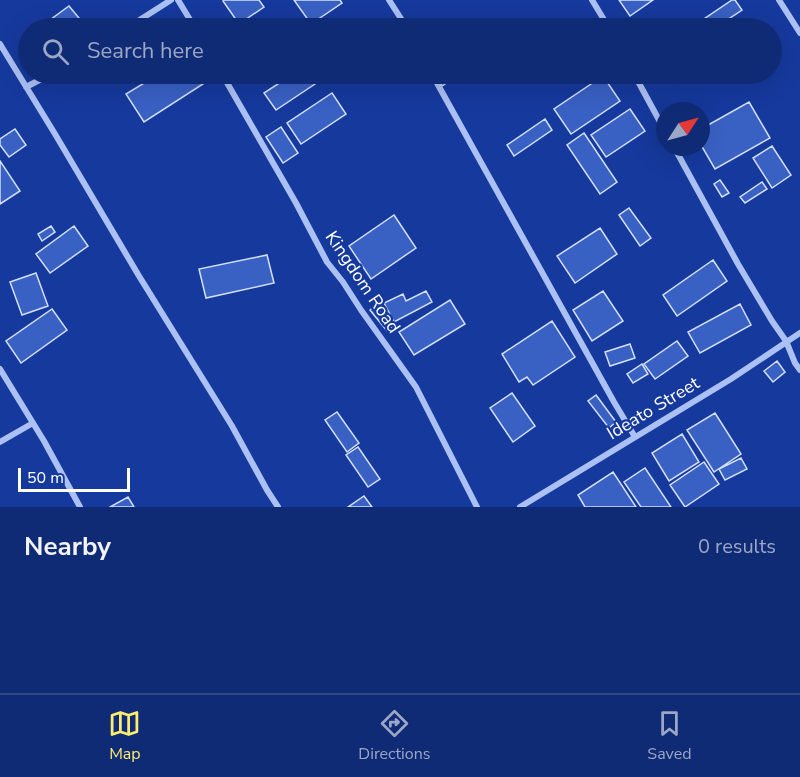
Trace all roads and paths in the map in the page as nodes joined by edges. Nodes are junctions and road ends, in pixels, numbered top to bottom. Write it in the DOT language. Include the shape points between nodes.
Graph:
graph roads {
  1 [pos="170,0"];
  2 [pos="178,0"];
  3 [pos="389,0"];
  4 [pos="592,0"];
  5 [pos="779,0"];
  6 [pos="142,18"];
  7 [pos="189,18"];
  8 [pos="401,18"];
  9 [pos="603,18"];
  10 [pos="800,33"];
  11 [pos="0,44"];
  12 [pos="18,74"];
  13 [pos="24,84"];
  14 [pos="32,84"];
  15 [pos="228,84"];
  16 [pos="438,84"];
  17 [pos="639,84"];
  18 [pos="26,87"];
  19 [pos="656,114"];
  20 [pos="679,156"];
  21 [pos="800,333"];
  22 [pos="786,341"];
  23 [pos="0,369"];
  24 [pos="800,370"];
  25 [pos="33,423"];
  26 [pos="635,436"];
  27 [pos="0,442"];
  28 [pos="80,507"];
  29 [pos="278,507"];
  30 [pos="477,507"];
  31 [pos="520,507"];
  1 -- 6 [label="street"];
  2 -- 7 [label="street"];
  3 -- 8 [label="street"];
  4 -- 9 [label="street"];
  5 -- 10 [label="street"];
  11 -- 12 [label="street"];
  13 -- 18 [label="street"];
  14 -- 18 [label="street"];
  15 -- 30 [label="street, Kingdom Road" via="327,262 416,387"];
  16 -- 26 [label="street"];
  17 -- 19 [label="street"];
  18 -- 29 [label="street"];
  20 -- 22 [label="street"];
  21 -- 22 [label="street, Ideato Street"];
  22 -- 24 [label="street"];
  22 -- 26 [label="street, Ideato Street"];
  23 -- 25 [label="street"];
  25 -- 27 [label="street"];
  25 -- 28 [label="street"];
  26 -- 31 [label="street, Ideato Street"];
}
